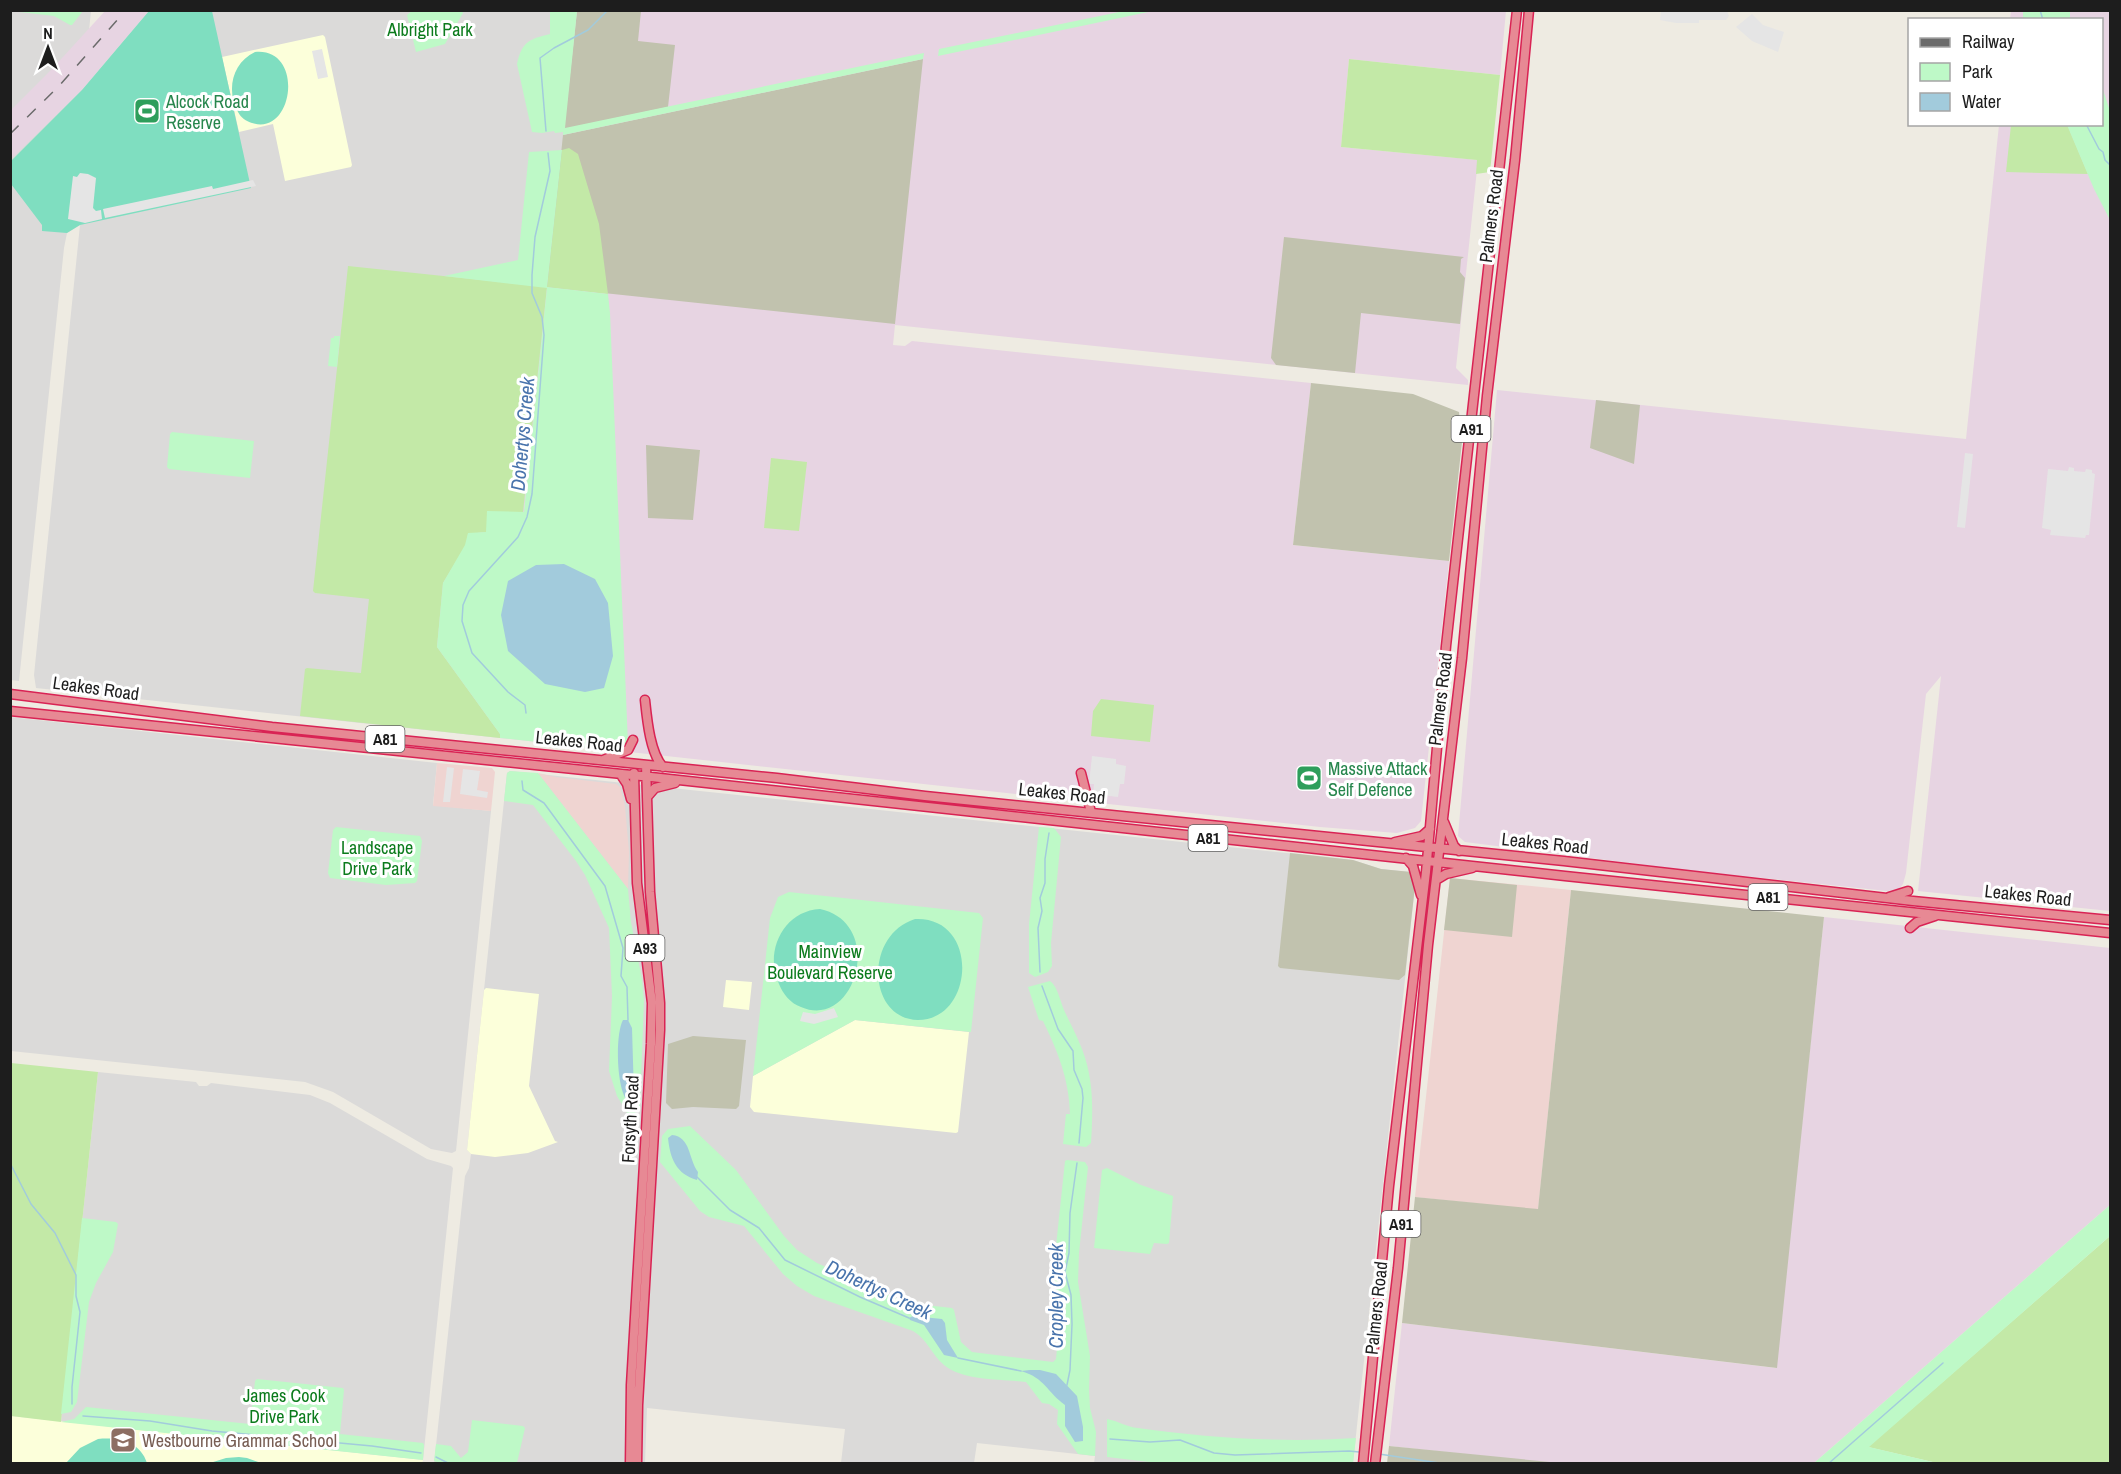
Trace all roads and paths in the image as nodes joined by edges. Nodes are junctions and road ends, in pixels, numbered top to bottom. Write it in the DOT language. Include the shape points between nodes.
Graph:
graph roads {
  1 [pos="1517,10"];
  2 [pos="1529,10"];
  3 [pos="1474,407"];
  4 [pos="1486,411"];
  5 [pos="10,694"];
  6 [pos="24,696"];
  7 [pos="645,700"];
  8 [pos="10,711"];
  9 [pos="23,712"];
  10 [pos="633,740"];
  11 [pos="602,760"];
  12 [pos="634,764"];
  13 [pos="646,765"];
  14 [pos="663,766"];
  15 [pos="1081,773"];
  16 [pos="621,775"];
  17 [pos="634,776"];
  18 [pos="646,777"];
  19 [pos="777,778"];
  20 [pos="684,781"];
  21 [pos="789,793"];
  22 [pos="647,799"];
  23 [pos="1074,810"];
  24 [pos="635,812"];
  25 [pos="1091,812"];
  26 [pos="1442,816"];
  27 [pos="1073,823"];
  28 [pos="1430,829"];
  29 [pos="1386,844"];
  30 [pos="1428,848"];
  31 [pos="1440,849"];
  32 [pos="1459,851"];
  33 [pos="1406,858"];
  34 [pos="1427,860"];
  35 [pos="1438,862"];
  36 [pos="1484,866"];
  37 [pos="1436,880"];
  38 [pos="1908,891"];
  39 [pos="1883,898"];
  40 [pos="1422,904"];
  41 [pos="1938,915"];
  42 [pos="2110,920"];
  43 [pos="1910,928"];
  44 [pos="2110,933"];
  45 [pos="1389,1187"];
  46 [pos="1404,1188"];
  47 [pos="635,1385"];
  48 [pos="634,1431"];
  49 [pos="630,1464"];
  50 [pos="637,1464"];
  51 [pos="1363,1464"];
  52 [pos="1375,1464"];
  1 -- 3 [label="highway, Palmers Road / A91"];
  2 -- 4 [label="highway, Palmers Road / A91"];
  3 -- 4 [label="highway"];
  3 -- 28 [label="highway, Palmers Road / A91" via="1446,646"];
  4 -- 26 [label="highway, Palmers Road / A91"];
  5 -- 6 [label="highway, Leakes Road / A81"];
  6 -- 9 [label="highway"];
  6 -- 11 [label="highway, Leakes Road / A81" via="272,727"];
  7 -- 14 [label="highway" via="648,724"];
  8 -- 9 [label="highway, Leakes Road / A81"];
  9 -- 16 [label="highway, Leakes Road / A81"];
  10 -- 11 [label="highway" via="628,750"];
  11 -- 12 [label="highway, Leakes Road / A81"];
  12 -- 13 [label="highway, Leakes Road / A81"];
  12 -- 17 [label="highway, A93"];
  13 -- 14 [label="highway, Leakes Road / A81"];
  13 -- 18 [label="highway, A93"];
  14 -- 19 [label="highway, Leakes Road / A81"];
  15 -- 25 [label="highway"];
  16 -- 17 [label="highway, Leakes Road / A81"];
  16 -- 24 [label="highway"];
  17 -- 18 [label="highway, Leakes Road / A81"];
  17 -- 24 [label="highway, Forsyth Road / A93"];
  18 -- 20 [label="highway, Leakes Road / A81"];
  18 -- 22 [label="highway, Forsyth Road / A93"];
  19 -- 21 [label="highway"];
  19 -- 23 [label="highway, Leakes Road / A81"];
  20 -- 21 [label="highway, Leakes Road / A81"];
  20 -- 22 [label="highway" via="656,788"];
  21 -- 27 [label="highway, Leakes Road / A81"];
  22 -- 47 [label="highway, Forsyth Road / A93" via="660,1030"];
  23 -- 25 [label="highway, Leakes Road / A81"];
  23 -- 27 [label="highway"];
  24 -- 47 [label="highway, Forsyth Road / A93" via="637,883 652,1003"];
  25 -- 29 [label="highway, Leakes Road / A81"];
  26 -- 31 [label="highway, Palmers Road / A91"];
  26 -- 32 [label="highway"];
  27 -- 33 [label="highway, Leakes Road / A81"];
  28 -- 29 [label="highway" via="1422,836"];
  28 -- 30 [label="highway, Palmers Road / A91"];
  29 -- 30 [label="highway, Leakes Road / A81"];
  30 -- 31 [label="highway, Leakes Road / A81"];
  30 -- 34 [label="highway, Palmers Road / A91"];
  31 -- 32 [label="highway, Leakes Road / A81"];
  31 -- 35 [label="highway, Palmers Road / A91"];
  32 -- 39 [label="highway, Leakes Road / A81"];
  33 -- 34 [label="highway, Leakes Road / A81"];
  33 -- 40 [label="highway" via="1412,863"];
  34 -- 35 [label="highway, Leakes Road / A81"];
  34 -- 40 [label="highway, Palmers Road / A91"];
  35 -- 36 [label="highway, Leakes Road / A81"];
  35 -- 37 [label="highway, Palmers Road / A91"];
  36 -- 37 [label="highway"];
  36 -- 41 [label="highway, Leakes Road / A81"];
  37 -- 46 [label="highway, Palmers Road / A91"];
  38 -- 39 [label="highway"];
  39 -- 42 [label="highway, Leakes Road / A81"];
  40 -- 45 [label="highway, Palmers Road / A91"];
  41 -- 43 [label="highway"];
  41 -- 44 [label="highway, Leakes Road / A81"];
  45 -- 46 [label="highway"];
  45 -- 51 [label="highway, Palmers Road / A91"];
  46 -- 52 [label="highway, Palmers Road / A91"];
  47 -- 48 [label="highway, Forsyth Road / A93"];
  48 -- 49 [label="highway, Forsyth Road / A93"];
  48 -- 50 [label="highway, Forsyth Road / A93"];
}
